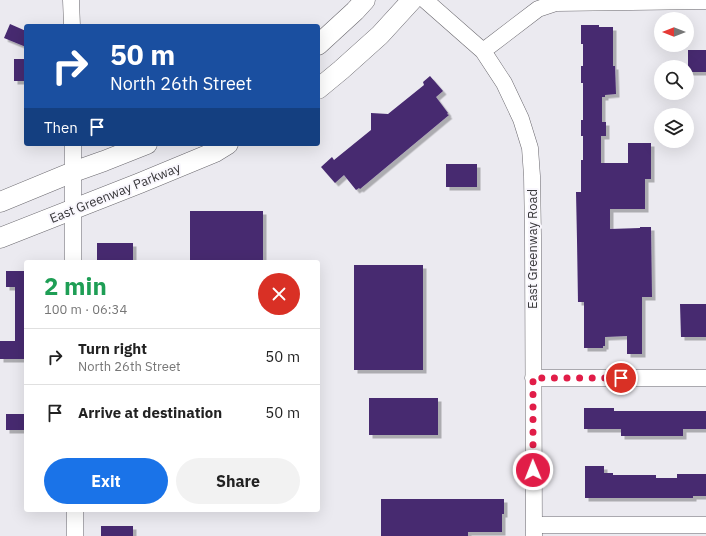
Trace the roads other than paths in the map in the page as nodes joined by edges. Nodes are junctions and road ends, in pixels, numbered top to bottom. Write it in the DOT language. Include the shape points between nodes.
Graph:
graph roads {
  1 [pos="71,0"];
  2 [pos="365,0"];
  3 [pos="412,0"];
  4 [pos="425,0"];
  5 [pos="706,1"];
  6 [pos="72,24"];
  7 [pos="320,43"];
  8 [pos="483,51"];
  9 [pos="320,87"];
  10 [pos="73,146"];
  11 [pos="142,146"];
  12 [pos="225,146"];
  13 [pos="73,172"];
  14 [pos="0,202"];
  15 [pos="73,210"];
  16 [pos="0,238"];
  17 [pos="73,260"];
  18 [pos="533,378"];
  19 [pos="706,378"];
  20 [pos="75,512"];
  21 [pos="706,525"];
  22 [pos="534,531"];
  23 [pos="652,531"];
  24 [pos="75,536"];
  1 -- 6 [label="street"];
  2 -- 7 [label="main road"];
  3 -- 9 [label="main road" via="380,35"];
  4 -- 8 [label="street, East Greenway Road"];
  5 -- 8 [label="street" via="556,3 538,9"];
  8 -- 18 [label="street, East Greenway Road" via="504,83 521,119 530,148"];
  10 -- 13 [label="street"];
  11 -- 13 [label="main road"];
  12 -- 15 [label="main road, East Greenway Parkway" via="216,152"];
  13 -- 14 [label="main road"];
  13 -- 15 [label="street"];
  15 -- 16 [label="main road, East Greenway Parkway"];
  15 -- 17 [label="street"];
  18 -- 19 [label="street"];
  18 -- 22 [label="street, East Greenway Road"];
  20 -- 24 [label="street"];
  21 -- 23 [label="street"];
  22 -- 23 [label="street"];
}
